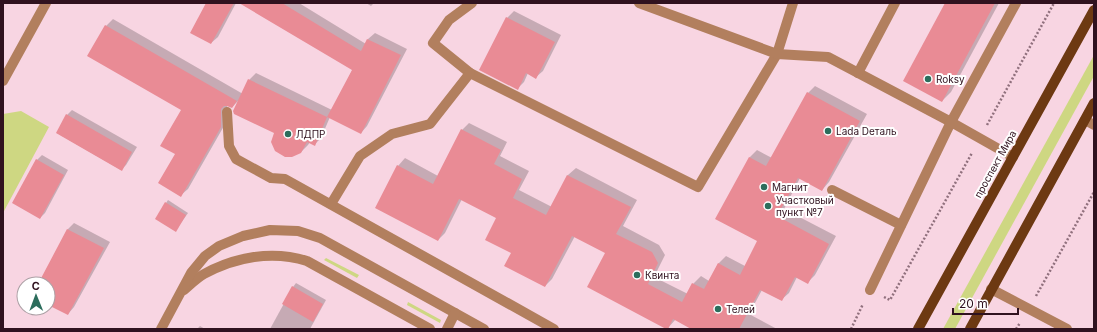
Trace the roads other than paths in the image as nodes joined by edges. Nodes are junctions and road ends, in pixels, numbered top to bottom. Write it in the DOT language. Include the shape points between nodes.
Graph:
graph roads {
  1 [pos="46,3"];
  2 [pos="472,3"];
  3 [pos="639,3"];
  4 [pos="793,3"];
  5 [pos="895,3"];
  6 [pos="1016,3"];
  7 [pos="1094,10"];
  8 [pos="777,54"];
  9 [pos="470,73"];
  10 [pos="858,73"];
  11 [pos="3,81"];
  12 [pos="1094,103"];
  13 [pos="227,112"];
  14 [pos="1085,120"];
  15 [pos="951,122"];
  16 [pos="1094,125"];
  17 [pos="1013,157"];
  18 [pos="832,190"];
  19 [pos="331,204"];
  20 [pos="901,225"];
  21 [pos="991,289"];
  22 [pos="870,290"];
  23 [pos="180,293"];
  24 [pos="455,313"];
  25 [pos="161,329"];
  26 [pos="430,329"];
  27 [pos="447,329"];
  28 [pos="484,329"];
  29 [pos="554,329"];
  30 [pos="918,329"];
  31 [pos="970,329"];
  32 [pos="1067,329"];
  1 -- 11 [label="lane"];
  2 -- 9 [label="lane" via="449,20 433,43"];
  3 -- 8 [label="lane"];
  4 -- 8 [label="lane"];
  5 -- 10 [label="lane"];
  6 -- 15 [label="lane"];
  7 -- 17 [label="main road, проспект Мира"];
  8 -- 9 [label="lane" via="698,187"];
  8 -- 10 [label="lane" via="828,57"];
  9 -- 19 [label="lane" via="430,124 392,134 360,156"];
  10 -- 15 [label="lane"];
  12 -- 14 [label="main road"];
  13 -- 19 [label="lane" via="229,146 236,159 271,178 285,179"];
  14 -- 16 [label="lane"];
  14 -- 21 [label="main road"];
  15 -- 17 [label="lane"];
  15 -- 20 [label="lane"];
  17 -- 30 [label="main road, проспект Мира"];
  18 -- 20 [label="lane"];
  19 -- 29 [label="lane"];
  20 -- 22 [label="lane"];
  21 -- 31 [label="main road"];
  21 -- 32 [label="lane"];
  23 -- 24 [label="lane" via="191,273 205,256 219,246 243,236 270,230 298,231 320,238"];
  23 -- 25 [label="lane"];
  23 -- 26 [label="lane" via="203,275 227,263 251,257 294,257 307,261"];
  24 -- 27 [label="lane"];
  24 -- 28 [label="lane"];
}
